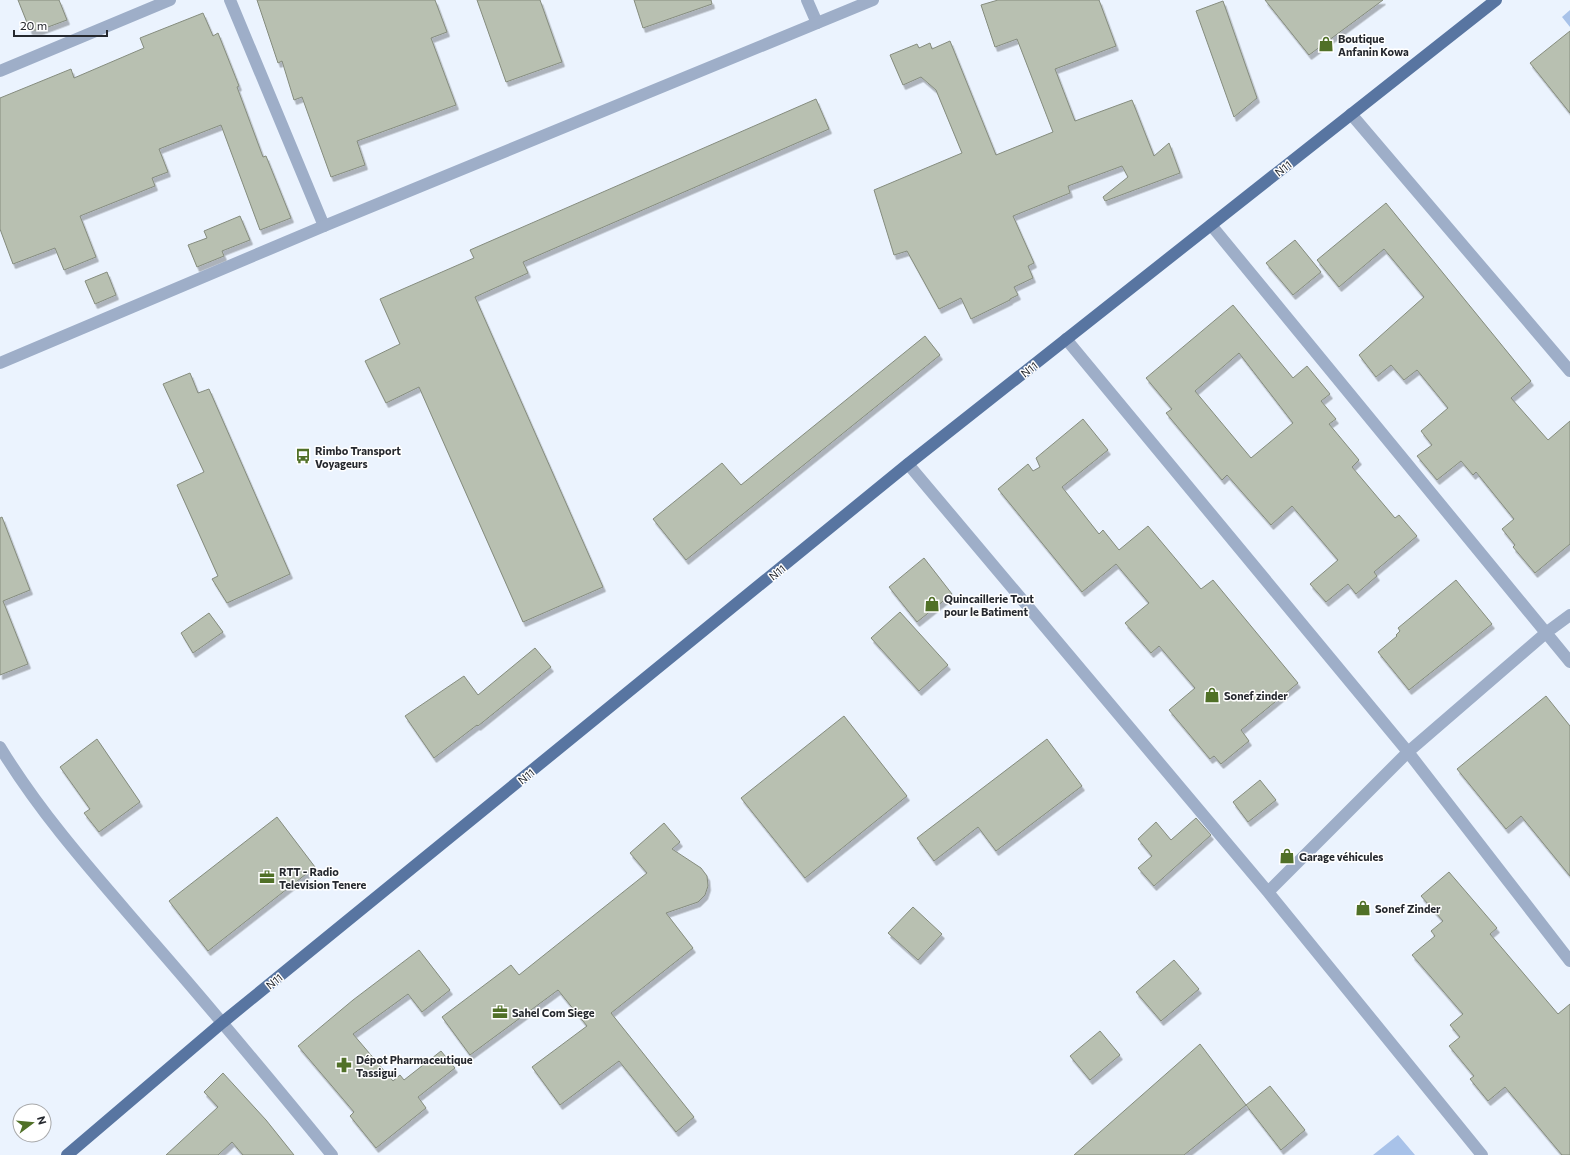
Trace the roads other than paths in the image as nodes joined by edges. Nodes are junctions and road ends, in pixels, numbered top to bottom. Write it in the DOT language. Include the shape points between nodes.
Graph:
graph roads {
  1 [pos="170,0"];
  2 [pos="230,0"];
  3 [pos="807,0"];
  4 [pos="873,0"];
  5 [pos="1496,0"];
  6 [pos="817,23"];
  7 [pos="0,70"];
  8 [pos="1351,114"];
  9 [pos="1211,224"];
  10 [pos="324,226"];
  11 [pos="1066,340"];
  12 [pos="0,363"];
  13 [pos="1570,371"];
  14 [pos="908,464"];
  15 [pos="1570,615"];
  16 [pos="1547,632"];
  17 [pos="1570,662"];
  18 [pos="0,747"];
  19 [pos="1408,752"];
  20 [pos="1268,892"];
  21 [pos="1570,961"];
  22 [pos="223,1022"];
  23 [pos="67,1155"];
  24 [pos="332,1155"];
  25 [pos="1482,1155"];
  1 -- 7 [label="street"];
  2 -- 10 [label="street"];
  3 -- 6 [label="street"];
  4 -- 6 [label="street"];
  5 -- 8 [label="main road, N11"];
  6 -- 10 [label="street"];
  8 -- 9 [label="main road, N11"];
  8 -- 13 [label="street"];
  9 -- 11 [label="main road, N11"];
  9 -- 16 [label="street"];
  10 -- 12 [label="street"];
  11 -- 14 [label="main road, N11"];
  11 -- 19 [label="street"];
  14 -- 20 [label="street"];
  14 -- 22 [label="main road, N11"];
  15 -- 16 [label="street"];
  16 -- 17 [label="street"];
  16 -- 19 [label="street"];
  18 -- 22 [label="street" via="18,777 57,830"];
  19 -- 20 [label="street"];
  19 -- 21 [label="street"];
  20 -- 25 [label="street"];
  22 -- 23 [label="main road, N11"];
  22 -- 24 [label="street"];
}
